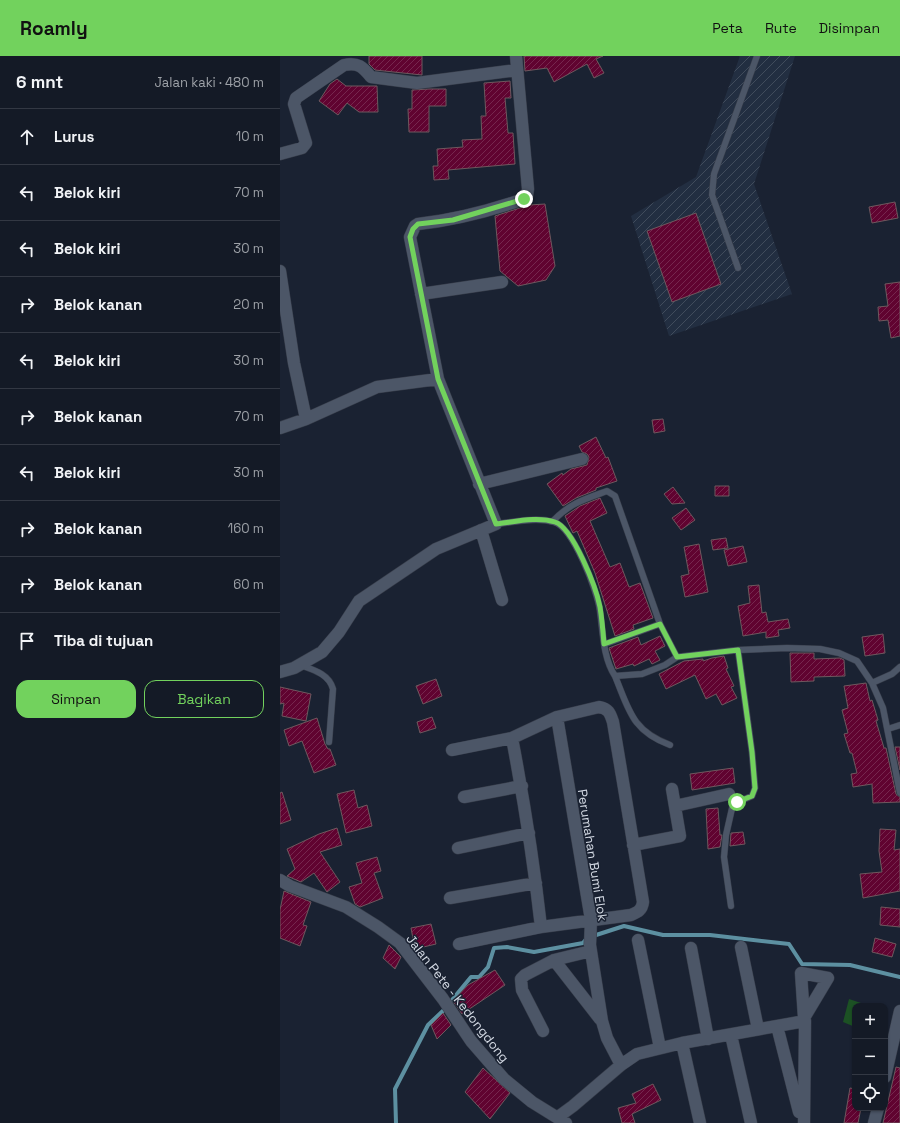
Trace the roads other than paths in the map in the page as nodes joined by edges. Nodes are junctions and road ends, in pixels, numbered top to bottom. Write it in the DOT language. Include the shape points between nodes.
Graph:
graph roads {
  1 [pos="516,56"];
  2 [pos="757,56"];
  3 [pos="517,70"];
  4 [pos="280,154"];
  5 [pos="738,268"];
  6 [pos="280,271"];
  7 [pos="502,282"];
  8 [pos="421,294"];
  9 [pos="438,379"];
  10 [pos="306,419"];
  11 [pos="280,428"];
  12 [pos="582,460"];
  13 [pos="479,484"];
  14 [pos="553,521"];
  15 [pos="496,524"];
  16 [pos="481,530"];
  17 [pos="502,600"];
  18 [pos="660,624"];
  19 [pos="604,644"];
  20 [pos="738,650"];
  21 [pos="677,657"];
  22 [pos="299,665"];
  23 [pos="900,667"];
  24 [pos="280,672"];
  25 [pos="615,676"];
  26 [pos="872,683"];
  27 [pos="557,717"];
  28 [pos="900,725"];
  29 [pos="888,729"];
  30 [pos="512,738"];
  31 [pos="329,742"];
  32 [pos="670,745"];
  33 [pos="452,750"];
  34 [pos="522,786"];
  35 [pos="672,789"];
  36 [pos="900,793"];
  37 [pos="729,794"];
  38 [pos="464,797"];
  39 [pos="675,806"];
  40 [pos="528,833"];
  41 [pos="634,845"];
  42 [pos="458,848"];
  43 [pos="280,880"];
  44 [pos="536,883"];
  45 [pos="450,898"];
  46 [pos="731,906"];
  47 [pos="591,925"];
  48 [pos="541,927"];
  49 [pos="638,940"];
  50 [pos="459,944"];
  51 [pos="741,947"];
  52 [pos="590,948"];
  53 [pos="691,948"];
  54 [pos="554,960"];
  55 [pos="900,1011"];
  56 [pos="602,1021"];
  57 [pos="777,1026"];
  58 [pos="758,1029"];
  59 [pos="543,1031"];
  60 [pos="731,1035"];
  61 [pos="708,1039"];
  62 [pos="682,1043"];
  63 [pos="660,1048"];
  64 [pos="620,1065"];
  65 [pos="885,1075"];
  66 [pos="877,1111"];
  67 [pos="562,1120"];
  68 [pos="700,1123"];
  69 [pos="751,1123"];
  70 [pos="803,1123"];
  71 [pos="874,1123"];
  1 -- 3 [label="street"];
  2 -- 5 [label="lane" via="712,184 712,195"];
  3 -- 4 [label="street" via="417,84 371,77 361,65 344,65 296,98 294,104 306,143 302,148"];
  3 -- 8 [label="street" via="527,196 488,211 415,226 410,237"];
  6 -- 10 [label="street" via="294,363"];
  7 -- 8 [label="street"];
  8 -- 9 [label="street"];
  9 -- 10 [label="street" via="377,387"];
  9 -- 13 [label="street"];
  10 -- 11 [label="street"];
  12 -- 13 [label="street"];
  13 -- 15 [label="street"];
  14 -- 15 [label="lane"];
  14 -- 18 [label="lane" via="564,509 577,502 608,491 615,496"];
  14 -- 19 [label="lane" via="561,525 577,545 600,606"];
  15 -- 16 [label="street"];
  16 -- 17 [label="street"];
  16 -- 22 [label="street" via="436,549 359,601 339,632 322,652"];
  18 -- 19 [label="lane"];
  18 -- 21 [label="lane"];
  19 -- 25 [label="lane"];
  20 -- 21 [label="lane"];
  20 -- 26 [label="lane" via="787,648 820,649 839,653 857,661"];
  20 -- 46 [label="lane" via="755,788 752,796 733,804 727,829 724,857"];
  21 -- 25 [label="lane" via="642,674"];
  22 -- 24 [label="street"];
  22 -- 31 [label="lane" via="327,677 331,682 333,689"];
  23 -- 26 [label="lane"];
  25 -- 32 [label="lane" via="632,716 640,728 652,738"];
  26 -- 29 [label="lane" via="883,708"];
  27 -- 30 [label="street"];
  27 -- 41 [label="street" via="599,707 610,712"];
  27 -- 47 [label="street, Perumahan Bumi Elok"];
  28 -- 29 [label="lane"];
  29 -- 36 [label="lane"];
  30 -- 33 [label="street"];
  30 -- 34 [label="street"];
  34 -- 38 [label="street"];
  34 -- 40 [label="street"];
  35 -- 39 [label="street"];
  37 -- 39 [label="street"];
  39 -- 41 [label="street" via="681,834 679,838"];
  40 -- 42 [label="street"];
  40 -- 44 [label="street"];
  41 -- 47 [label="street" via="643,908 638,912"];
  43 -- 67 [label="street, Jalan Pete - Kedongdong" via="346,907 400,943 471,1041 504,1079 532,1102"];
  44 -- 45 [label="street"];
  44 -- 48 [label="street"];
  47 -- 48 [label="street"];
  47 -- 52 [label="street, Perumahan Bumi Elok"];
  48 -- 50 [label="street"];
  49 -- 63 [label="street"];
  51 -- 58 [label="street"];
  52 -- 54 [label="street"];
  52 -- 56 [label="street, Perumahan Bumi Elok"];
  53 -- 61 [label="street"];
  54 -- 56 [label="street"];
  54 -- 59 [label="street" via="521,979 522,990"];
  55 -- 65 [label="street"];
  56 -- 64 [label="street, Perumahan Bumi Elok"];
  57 -- 58 [label="street"];
  57 -- 70 [label="street"];
  57 -- 70 [label="street" via="805,1020"];
  58 -- 60 [label="street"];
  60 -- 61 [label="street"];
  60 -- 69 [label="street"];
  61 -- 62 [label="street"];
  62 -- 63 [label="street"];
  62 -- 68 [label="street"];
  63 -- 64 [label="street" via="637,1054"];
  64 -- 67 [label="street" via="573,1106"];
  66 -- 71 [label="street"];
}
